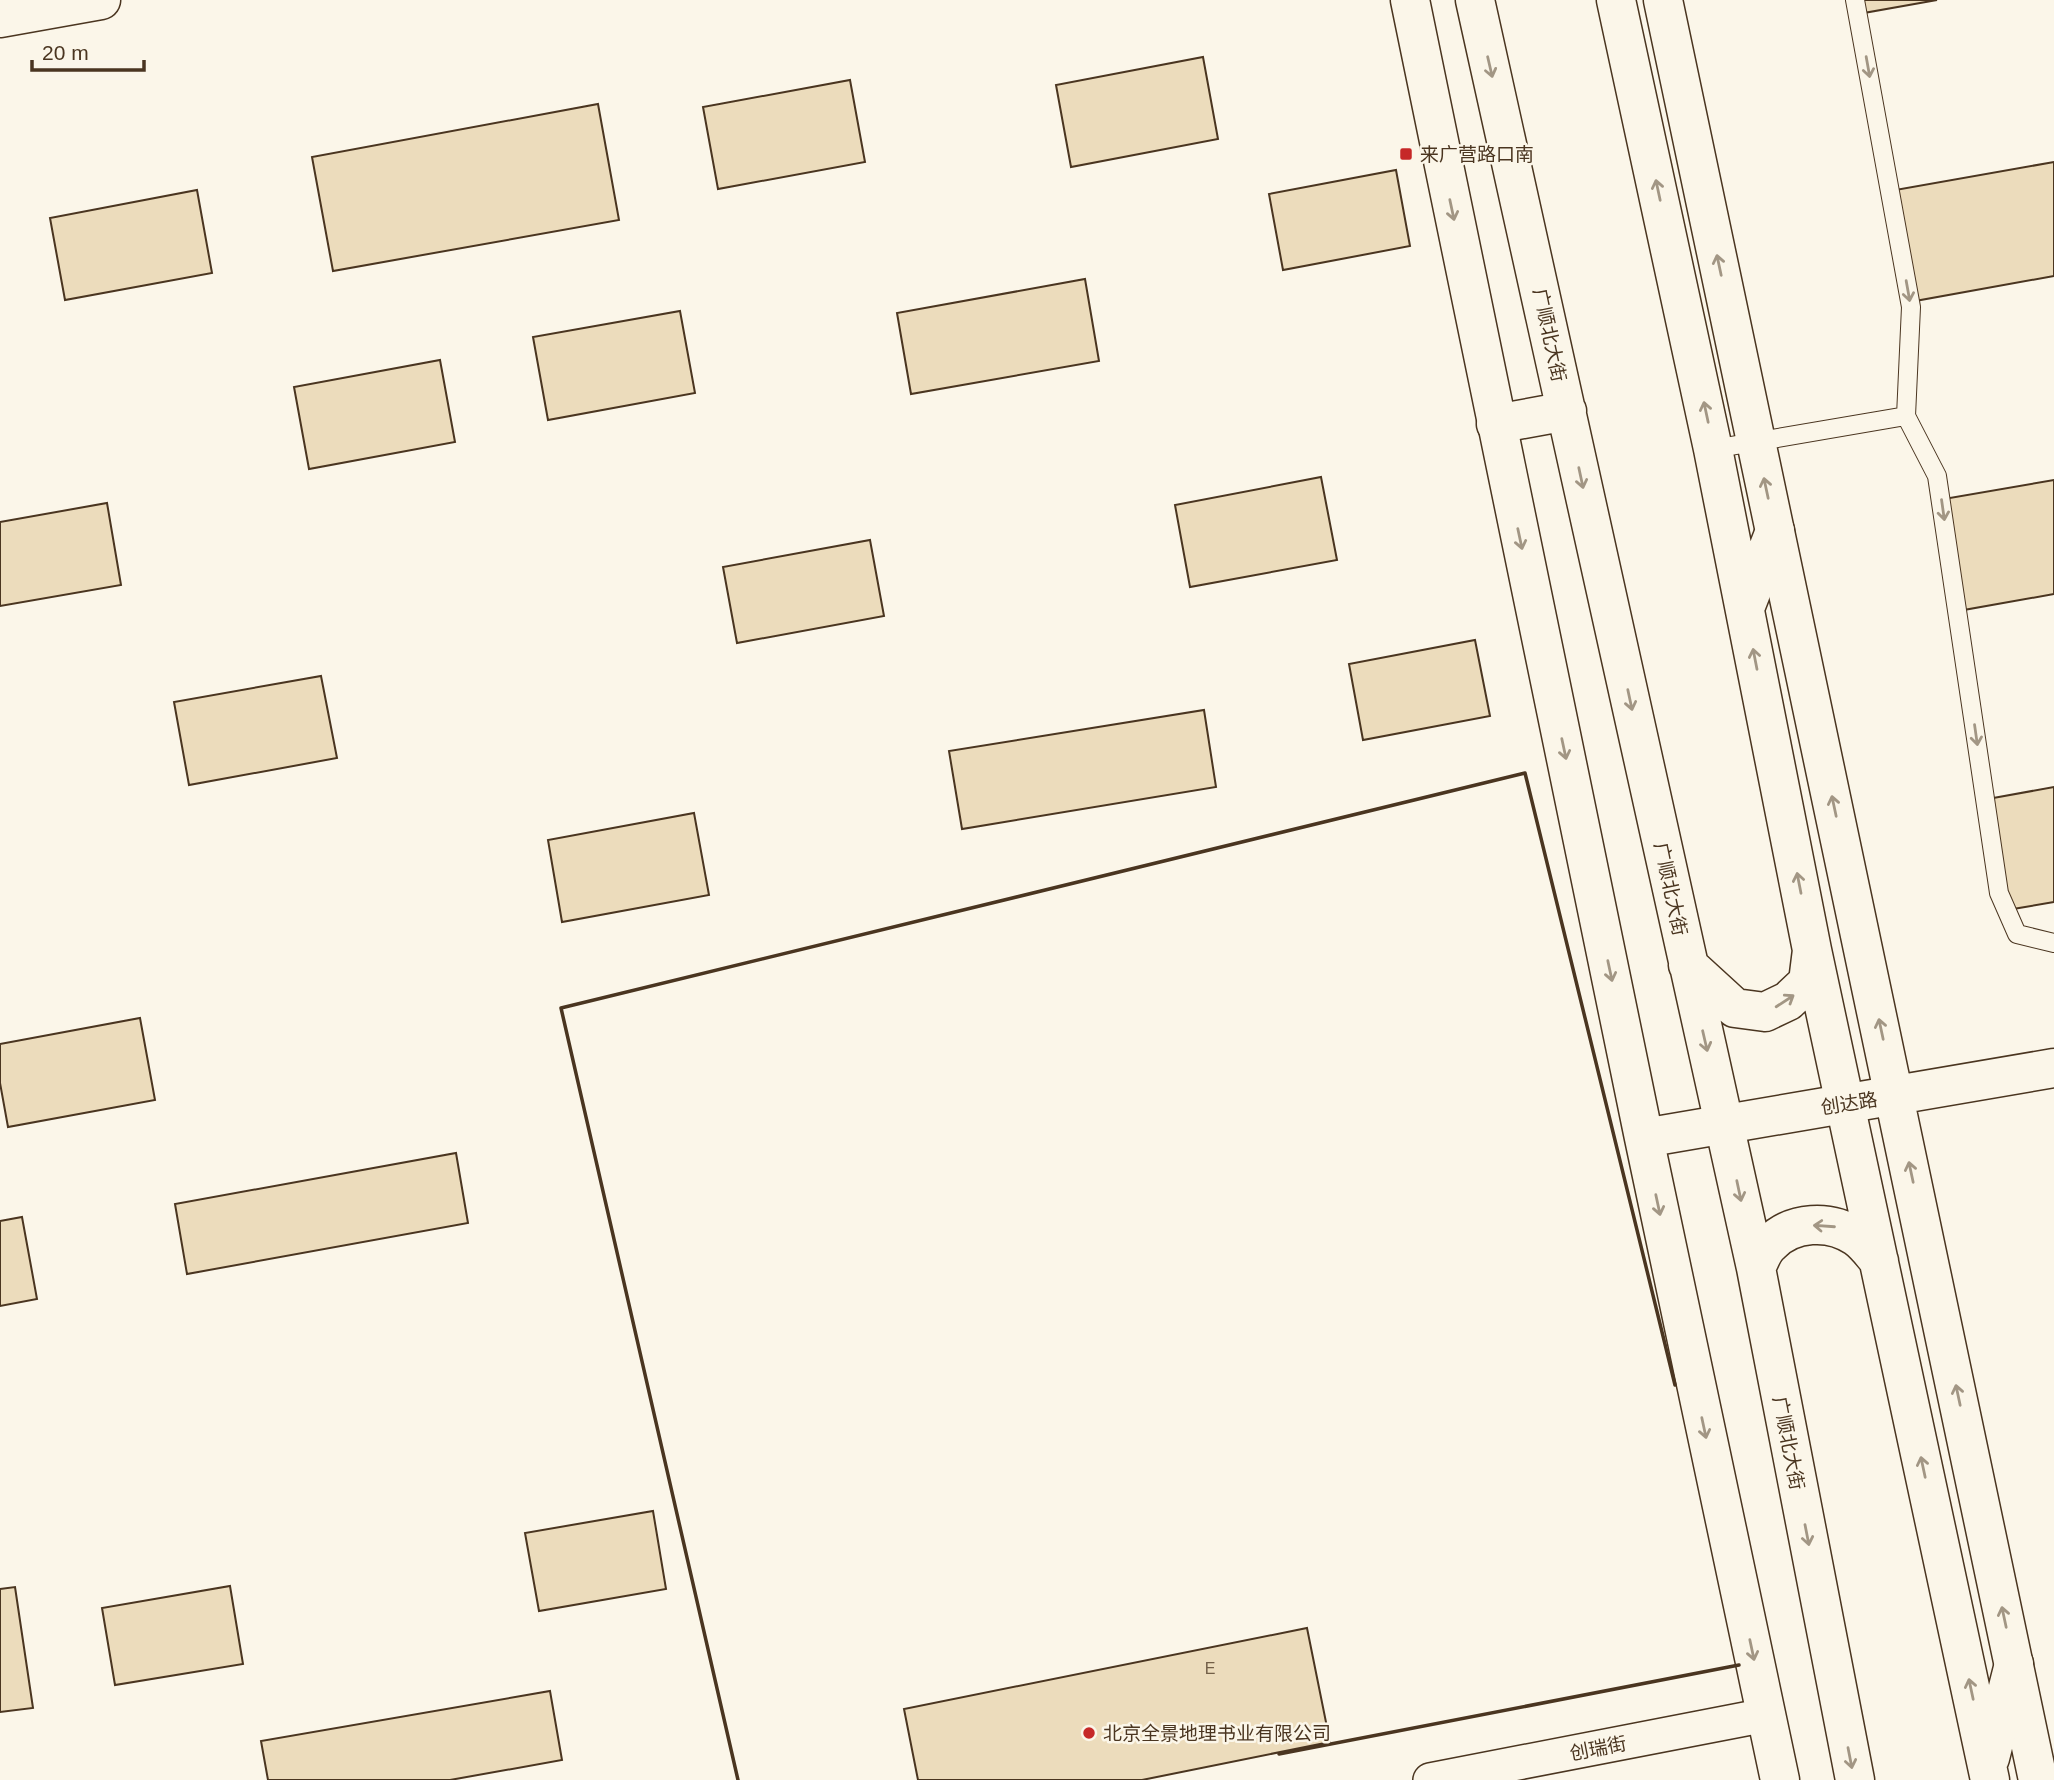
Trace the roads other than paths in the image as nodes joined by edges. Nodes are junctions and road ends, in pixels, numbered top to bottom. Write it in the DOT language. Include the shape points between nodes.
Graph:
graph roads {
  1 [pos="102,0"];
  2 [pos="1410,0"];
  3 [pos="1475,0"];
  4 [pos="1616,0"];
  5 [pos="1663,0"];
  6 [pos="1856,0"];
  7 [pos="0,18"];
  8 [pos="1567,411"];
  9 [pos="1906,415"];
  10 [pos="1496,424"];
  11 [pos="1756,442"];
  12 [pos="1713,449"];
  13 [pos="1776,531"];
  14 [pos="1745,608"];
  15 [pos="2054,943"];
  16 [pos="1812,950"];
  17 [pos="1688,965"];
  18 [pos="2054,1068"];
  19 [pos="1895,1096"];
  20 [pos="1845,1104"];
  21 [pos="1724,1125"];
  22 [pos="1644,1138"];
  23 [pos="1879,1261"];
  24 [pos="1756,1268"];
  25 [pos="2014,1664"];
  26 [pos="1766,1715"];
  27 [pos="1989,1774"];
  28 [pos="1430,1780"];
  29 [pos="1780,1780"];
  30 [pos="1855,1780"];
  31 [pos="2038,1780"];
  1 -- 7 [label="main road"];
  2 -- 10 [label="main road, one-way"];
  3 -- 8 [label="main road, 广顺北大街, one-way"];
  12 -- 4 [label="main road, one-way"];
  11 -- 5 [label="main road, one-way"];
  6 -- 9 [label="lane, one-way" via="1911,307"];
  8 -- 10 [label="main road"];
  8 -- 17 [label="main road, 广顺北大街, one-way"];
  9 -- 11 [label="lane"];
  9 -- 15 [label="lane, one-way" via="1937,476 1999,893 2017,934"];
  10 -- 22 [label="main road, one-way"];
  11 -- 12 [label="lane"];
  13 -- 11 [label="main road, one-way"];
  12 -- 14 [label="main road"];
  13 -- 14 [label="main road"];
  19 -- 13 [label="main road, one-way"];
  16 -- 14 [label="main road, one-way"];
  17 -- 16 [label="main road, one-way" via="1734,1008 1766,1012 1788,1001 1808,982"];
  16 -- 20 [label="main road"];
  17 -- 21 [label="main road, 广顺北大街, one-way"];
  18 -- 19 [label="main road, 创达路"];
  19 -- 20 [label="main road, 创达路"];
  25 -- 19 [label="main road, one-way"];
  20 -- 21 [label="main road, 创达路"];
  20 -- 23 [label="main road"];
  21 -- 22 [label="main road, 创达路"];
  21 -- 24 [label="main road, 广顺北大街, one-way"];
  22 -- 26 [label="main road, one-way"];
  23 -- 24 [label="main road, one-way" via="1857,1238 1836,1226 1816,1224 1782,1233 1767,1246"];
  27 -- 23 [label="main road, one-way"];
  24 -- 30 [label="main road, 广顺北大街, one-way"];
  25 -- 27 [label="main road"];
  25 -- 31 [label="main road"];
  26 -- 28 [label="street, 创瑞街"];
  26 -- 29 [label="main road"];
}
